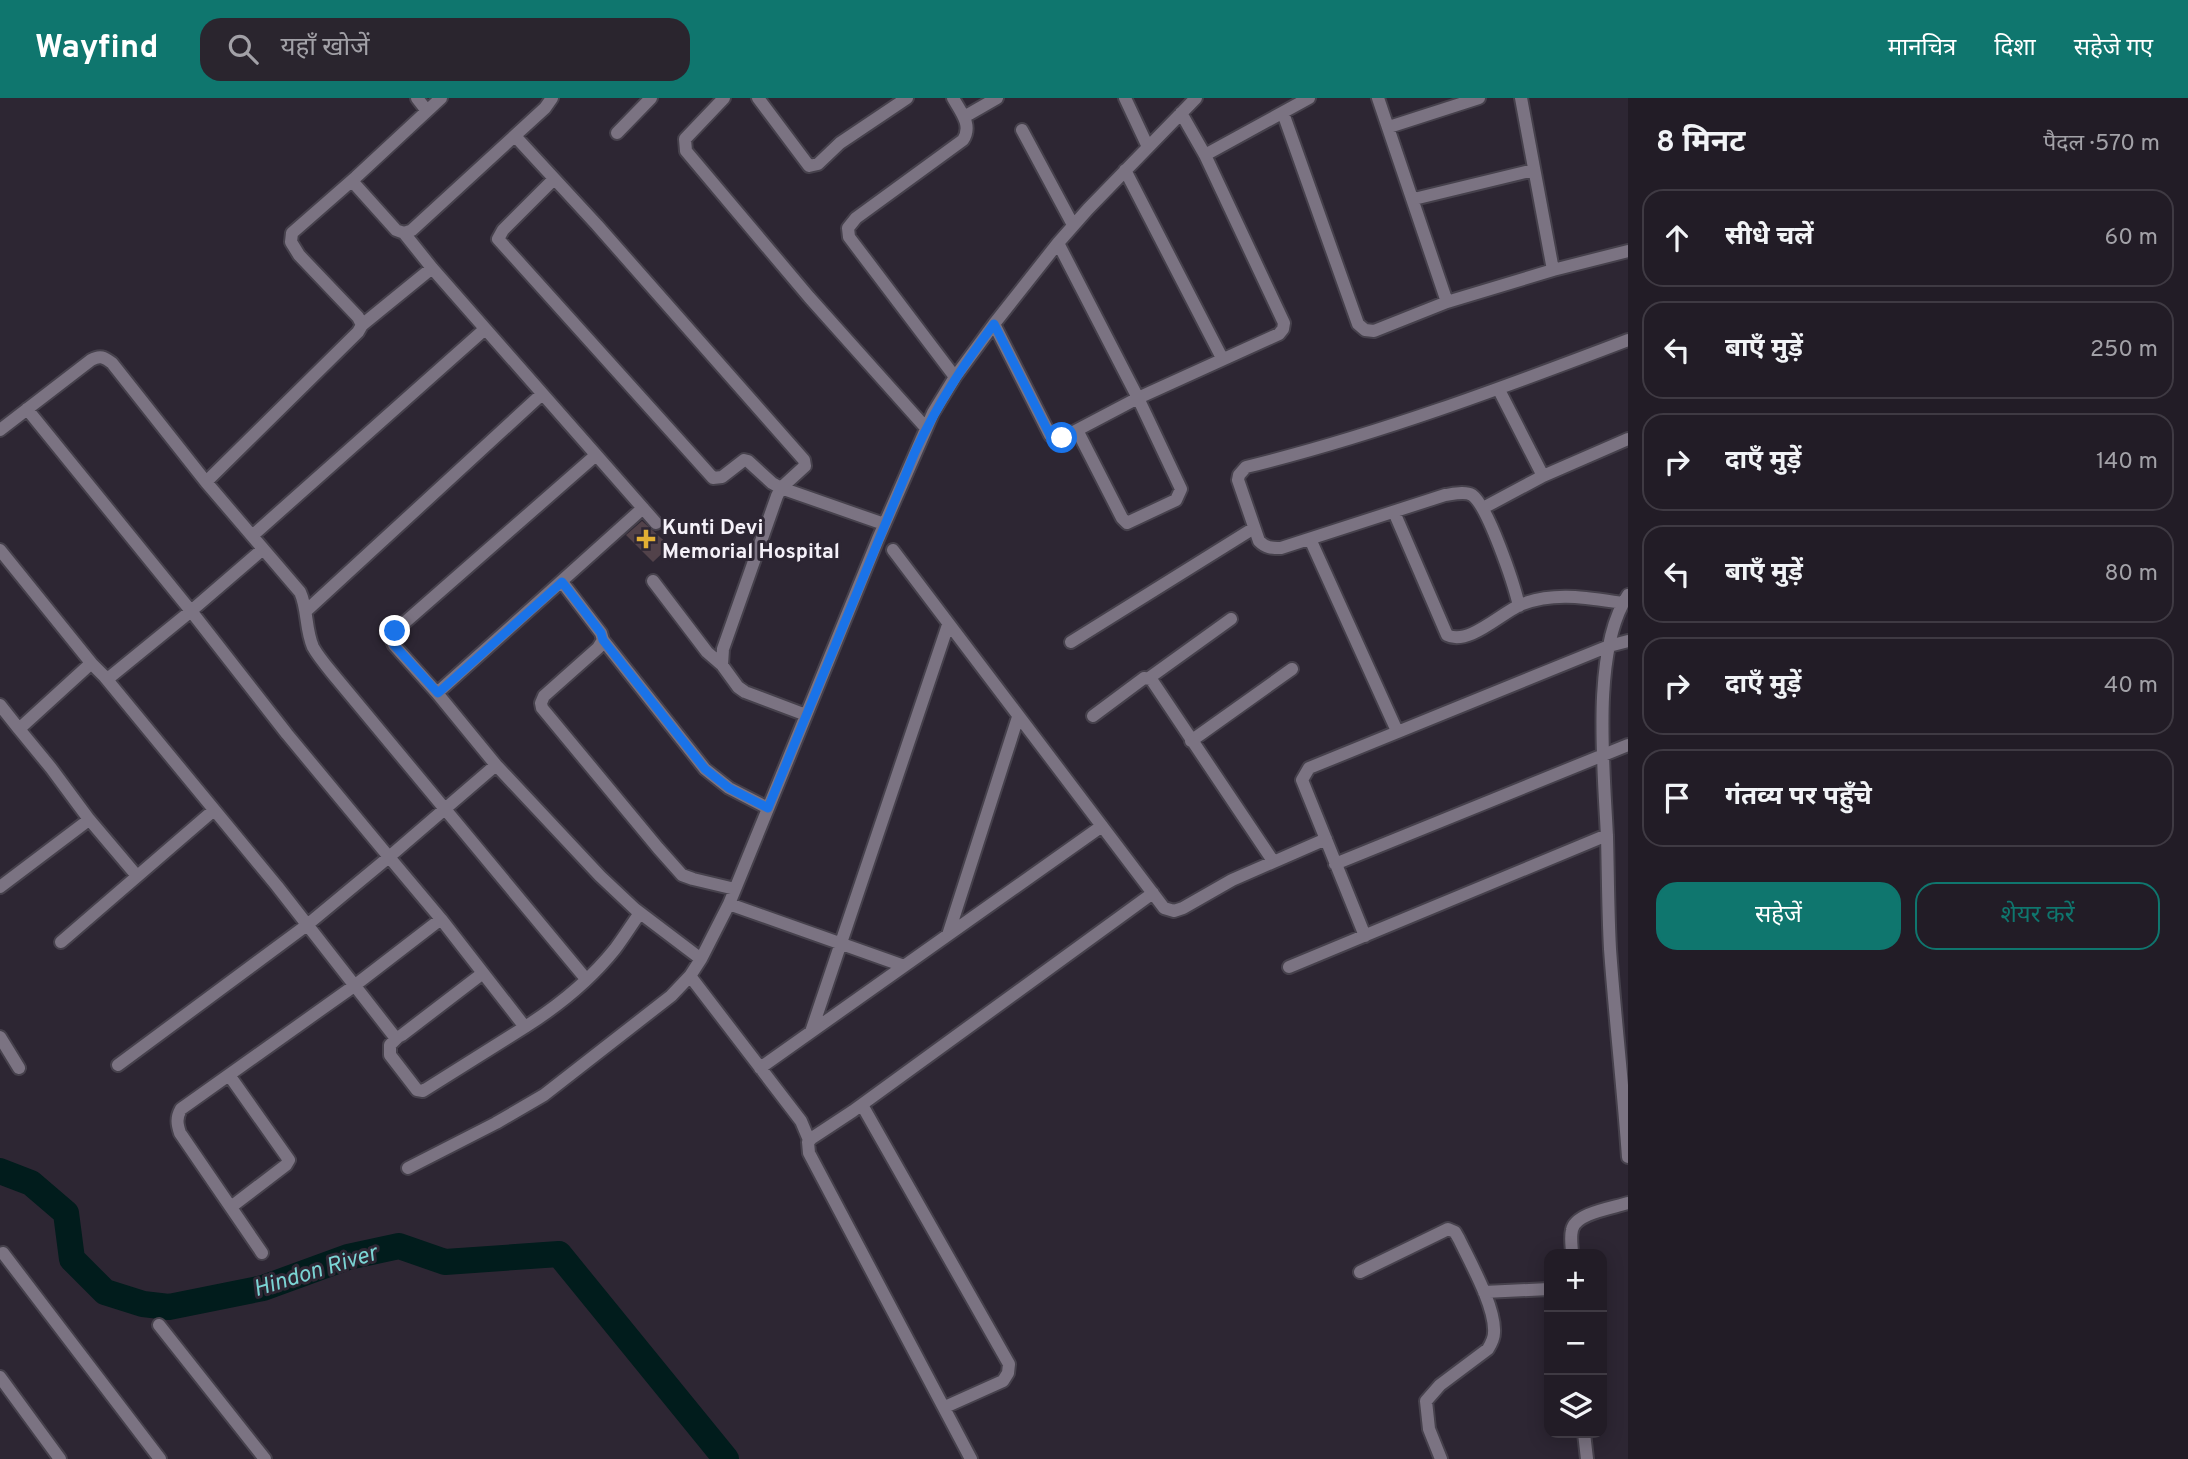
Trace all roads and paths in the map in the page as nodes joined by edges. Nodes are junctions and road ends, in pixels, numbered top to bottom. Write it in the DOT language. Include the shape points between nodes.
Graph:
graph roads {
  1 [pos="417,98"];
  2 [pos="441,98"];
  3 [pos="552,98"];
  4 [pos="651,98"];
  5 [pos="724,98"];
  6 [pos="758,98"];
  7 [pos="907,98"];
  8 [pos="953,98"];
  9 [pos="997,98"];
  10 [pos="1125,98"];
  11 [pos="1309,98"];
  12 [pos="1378,98"];
  13 [pos="1479,98"];
  14 [pos="1521,98"];
  15 [pos="1188,104"];
  16 [pos="427,111"];
  17 [pos="1283,113"];
  18 [pos="964,117"];
  19 [pos="1389,127"];
  20 [pos="1022,130"];
  21 [pos="617,133"];
  22 [pos="515,136"];
  23 [pos="1148,147"];
  24 [pos="1205,155"];
  25 [pos="1125,170"];
  26 [pos="1534,170"];
  27 [pos="554,179"];
  28 [pos="352,181"];
  29 [pos="1414,199"];
  30 [pos="1073,225"];
  31 [pos="404,233"];
  32 [pos="1058,243"];
  33 [pos="1628,251"];
  34 [pos="432,268"];
  35 [pos="1553,270"];
  36 [pos="1447,302"];
  37 [pos="994,324"];
  38 [pos="362,325"];
  39 [pos="485,329"];
  40 [pos="1628,340"];
  41 [pos="1222,358"];
  42 [pos="955,377"];
  43 [pos="1499,390"];
  44 [pos="542,394"];
  45 [pos="1138,398"];
  46 [pos="27,409"];
  47 [pos="926,428"];
  48 [pos="0,430"];
  49 [pos="1077,430"];
  50 [pos="1628,439"];
  51 [pos="596,455"];
  52 [pos="1543,477"];
  53 [pos="206,482"];
  54 [pos="781,488"];
  55 [pos="643,508"];
  56 [pos="1483,508"];
  57 [pos="1394,512"];
  58 [pos="656,523"];
  59 [pos="884,524"];
  60 [pos="1254,528"];
  61 [pos="252,536"];
  62 [pos="1310,539"];
  63 [pos="263,549"];
  64 [pos="0,550"];
  65 [pos="893,550"];
  66 [pos="653,581"];
  67 [pos="562,582"];
  68 [pos="1625,599"];
  69 [pos="1519,606"];
  70 [pos="191,611"];
  71 [pos="306,611"];
  72 [pos="1231,619"];
  73 [pos="948,625"];
  74 [pos="603,640"];
  75 [pos="1628,641"];
  76 [pos="1071,642"];
  77 [pos="1609,646"];
  78 [pos="92,664"];
  79 [pos="722,665"];
  80 [pos="1292,669"];
  81 [pos="104,676"];
  82 [pos="1149,678"];
  83 [pos="438,693"];
  84 [pos="0,705"];
  85 [pos="806,715"];
  86 [pos="1093,716"];
  87 [pos="1018,717"];
  88 [pos="19,729"];
  89 [pos="1398,731"];
  90 [pos="1191,741"];
  91 [pos="1628,745"];
  92 [pos="1603,757"];
  93 [pos="496,765"];
  94 [pos="768,808"];
  95 [pos="446,809"];
  96 [pos="214,810"];
  97 [pos="88,818"];
  98 [pos="1102,826"];
  99 [pos="1606,835"];
  100 [pos="1325,839"];
  101 [pos="389,857"];
  102 [pos="1273,861"];
  103 [pos="1335,864"];
  104 [pos="137,876"];
  105 [pos="0,887"];
  106 [pos="735,889"];
  107 [pos="1153,893"];
  108 [pos="729,904"];
  109 [pos="640,913"];
  110 [pos="442,919"];
  111 [pos="307,925"];
  112 [pos="948,935"];
  113 [pos="1365,936"];
  114 [pos="61,942"];
  115 [pos="841,944"];
  116 [pos="701,959"];
  117 [pos="904,966"];
  118 [pos="1289,967"];
  119 [pos="483,973"];
  120 [pos="690,976"];
  121 [pos="586,979"];
  122 [pos="354,986"];
  123 [pos="525,1027"];
  124 [pos="811,1032"];
  125 [pos="0,1037"];
  126 [pos="398,1037"];
  127 [pos="118,1065"];
  128 [pos="19,1068"];
  129 [pos="760,1068"];
  130 [pos="1625,1069"];
  131 [pos="229,1075"];
  132 [pos="862,1105"];
  133 [pos="809,1140"];
  134 [pos="1628,1157"];
  135 [pos="408,1168"];
  136 [pos="1628,1203"];
  137 [pos="231,1207"];
  138 [pos="1572,1249"];
  139 [pos="1,1253"];
  140 [pos="262,1253"];
  141 [pos="1360,1272"];
  142 [pos="1544,1289"];
  143 [pos="1484,1292"];
  144 [pos="159,1325"];
  145 [pos="0,1377"];
  146 [pos="945,1407"];
  147 [pos="1585,1438"];
  148 [pos="60,1459"];
  149 [pos="160,1459"];
  150 [pos="265,1459"];
  151 [pos="971,1459"];
  152 [pos="1441,1459"];
  153 [pos="1587,1459"];
  1 -- 16 [label="street"];
  2 -- 16 [label="street"];
  3 -- 22 [label="street"];
  4 -- 21 [label="street"];
  5 -- 47 [label="street" via="685,139 686,151"];
  6 -- 7 [label="street" via="809,166"];
  8 -- 18 [label="street"];
  9 -- 18 [label="street"];
  10 -- 23 [label="street"];
  11 -- 17 [label="street"];
  12 -- 19 [label="street"];
  13 -- 19 [label="street"];
  14 -- 26 [label="street"];
  15 -- 23 [label="street"];
  15 -- 24 [label="street"];
  16 -- 28 [label="street"];
  17 -- 24 [label="street"];
  17 -- 36 [label="street" via="1358,324 1374,331"];
  18 -- 42 [label="street" via="968,125 963,140 848,228 849,237"];
  19 -- 29 [label="street"];
  20 -- 30 [label="street"];
  22 -- 27 [label="street"];
  22 -- 31 [label="street"];
  23 -- 25 [label="street"];
  24 -- 41 [label="street" via="1284,323 1279,334"];
  25 -- 30 [label="street"];
  25 -- 41 [label="street"];
  26 -- 29 [label="street"];
  26 -- 35 [label="street"];
  27 -- 54 [label="street" via="804,460 801,471"];
  27 -- 54 [label="street" via="498,239 713,478 722,477 744,460"];
  28 -- 31 [label="street" via="396,230"];
  28 -- 38 [label="street" via="292,233 291,242"];
  29 -- 36 [label="street"];
  30 -- 32 [label="street"];
  31 -- 34 [label="street"];
  32 -- 37 [label="street"];
  32 -- 45 [label="street"];
  33 -- 35 [label="street"];
  34 -- 38 [label="street"];
  34 -- 39 [label="street"];
  35 -- 36 [label="street"];
  37 -- 42 [label="street"];
  37 -- 49 [label="street" via="1050,435 1056,439"];
  38 -- 53 [label="street"];
  39 -- 44 [label="street"];
  39 -- 61 [label="street"];
  40 -- 43 [label="street"];
  41 -- 45 [label="street"];
  42 -- 47 [label="street"];
  43 -- 52 [label="street"];
  43 -- 60 [label="street" via="1246,467 1238,481"];
  44 -- 51 [label="street"];
  44 -- 71 [label="street"];
  45 -- 49 [label="street"];
  45 -- 49 [label="street" via="1181,489 1176,500 1127,523"];
  46 -- 48 [label="street"];
  46 -- 53 [label="street" via="97,356 105,357"];
  46 -- 70 [label="street"];
  47 -- 59 [label="street"];
  50 -- 52 [label="street"];
  51 -- 55 [label="street"];
  51 -- 83 [label="street" via="395,631 394,645"];
  52 -- 56 [label="street"];
  53 -- 61 [label="street"];
  54 -- 59 [label="street"];
  54 -- 79 [label="street" via="723,649"];
  55 -- 58 [label="street"];
  55 -- 67 [label="street"];
  56 -- 57 [label="street" via="1471,494 1463,493"];
  56 -- 69 [label="street"];
  57 -- 62 [label="street"];
  57 -- 69 [label="street" via="1447,635 1469,635"];
  59 -- 85 [label="street"];
  60 -- 62 [label="street" via="1266,547 1281,548"];
  60 -- 76 [label="street"];
  61 -- 63 [label="street"];
  62 -- 89 [label="street"];
  63 -- 70 [label="street"];
  63 -- 71 [label="street" via="300,592"];
  64 -- 78 [label="street"];
  65 -- 73 [label="street"];
  66 -- 79 [label="street"];
  67 -- 74 [label="street"];
  67 -- 83 [label="street"];
  68 -- 69 [label="street" via="1570,596"];
  68 -- 77 [label="street"];
  70 -- 81 [label="street" via="115,674"];
  70 -- 101 [label="street"];
  71 -- 95 [label="street" via="314,648"];
  72 -- 82 [label="street"];
  73 -- 87 [label="street"];
  73 -- 115 [label="street"];
  74 -- 94 [label="street" via="705,769 729,788"];
  74 -- 106 [label="street" via="544,696 542,708 682,875"];
  75 -- 77 [label="street"];
  77 -- 89 [label="street"];
  77 -- 92 [label="street"];
  78 -- 81 [label="street"];
  78 -- 88 [label="street"];
  79 -- 85 [label="street" via="745,692"];
  80 -- 90 [label="street"];
  81 -- 96 [label="street"];
  82 -- 86 [label="street"];
  82 -- 90 [label="street"];
  83 -- 93 [label="street"];
  84 -- 88 [label="street"];
  85 -- 94 [label="street"];
  87 -- 98 [label="street"];
  87 -- 112 [label="street"];
  88 -- 97 [label="street"];
  89 -- 100 [label="street" via="1306,772 1302,780"];
  90 -- 102 [label="street"];
  91 -- 92 [label="street"];
  92 -- 99 [label="street"];
  92 -- 103 [label="street"];
  93 -- 95 [label="street"];
  93 -- 109 [label="street" via="600,877"];
  94 -- 106 [label="street"];
  95 -- 101 [label="street"];
  95 -- 121 [label="street"];
  96 -- 104 [label="street"];
  96 -- 111 [label="street"];
  97 -- 104 [label="street"];
  97 -- 105 [label="street"];
  98 -- 107 [label="street"];
  98 -- 112 [label="street"];
  99 -- 113 [label="street"];
  99 -- 130 [label="street" via="1610,948"];
  100 -- 102 [label="street"];
  100 -- 103 [label="street"];
  101 -- 110 [label="street"];
  101 -- 111 [label="street"];
  102 -- 107 [label="street" via="1174,911 1164,908"];
  103 -- 113 [label="street"];
  104 -- 114 [label="street"];
  106 -- 108 [label="street"];
  107 -- 132 [label="street"];
  108 -- 115 [label="street"];
  108 -- 116 [label="street"];
  109 -- 116 [label="street"];
  109 -- 121 [label="street"];
  110 -- 119 [label="street"];
  110 -- 122 [label="street"];
  111 -- 122 [label="street"];
  111 -- 127 [label="street"];
  112 -- 117 [label="street"];
  113 -- 118 [label="street"];
  115 -- 117 [label="street"];
  115 -- 124 [label="street"];
  116 -- 120 [label="street"];
  117 -- 124 [label="street"];
  119 -- 123 [label="street"];
  119 -- 126 [label="street"];
  120 -- 129 [label="street"];
  120 -- 135 [label="street" via="662,1004 544,1095"];
  121 -- 123 [label="street"];
  122 -- 126 [label="street"];
  122 -- 131 [label="street"];
  123 -- 126 [label="street" via="423,1091 417,1090 390,1055 390,1045"];
  124 -- 129 [label="street"];
  125 -- 128 [label="street"];
  129 -- 133 [label="street" via="801,1121"];
  130 -- 134 [label="street"];
  131 -- 137 [label="street" via="181,1109 177,1122"];
  131 -- 137 [label="street" via="289,1160"];
  132 -- 133 [label="street"];
  132 -- 146 [label="street" via="1009,1364 1003,1381"];
  133 -- 146 [label="street" via="809,1153"];
  136 -- 138 [label="street" via="1577,1220"];
  137 -- 140 [label="street"];
  139 -- 149 [label="street"];
  141 -- 143 [label="street" via="1448,1228 1459,1238"];
  142 -- 143 [label="street"];
  143 -- 152 [label="street" via="1494,1325 1493,1342 1426,1401 1429,1429"];
  144 -- 150 [label="street"];
  145 -- 148 [label="street"];
  146 -- 151 [label="street"];
  147 -- 153 [label="street"];
}
